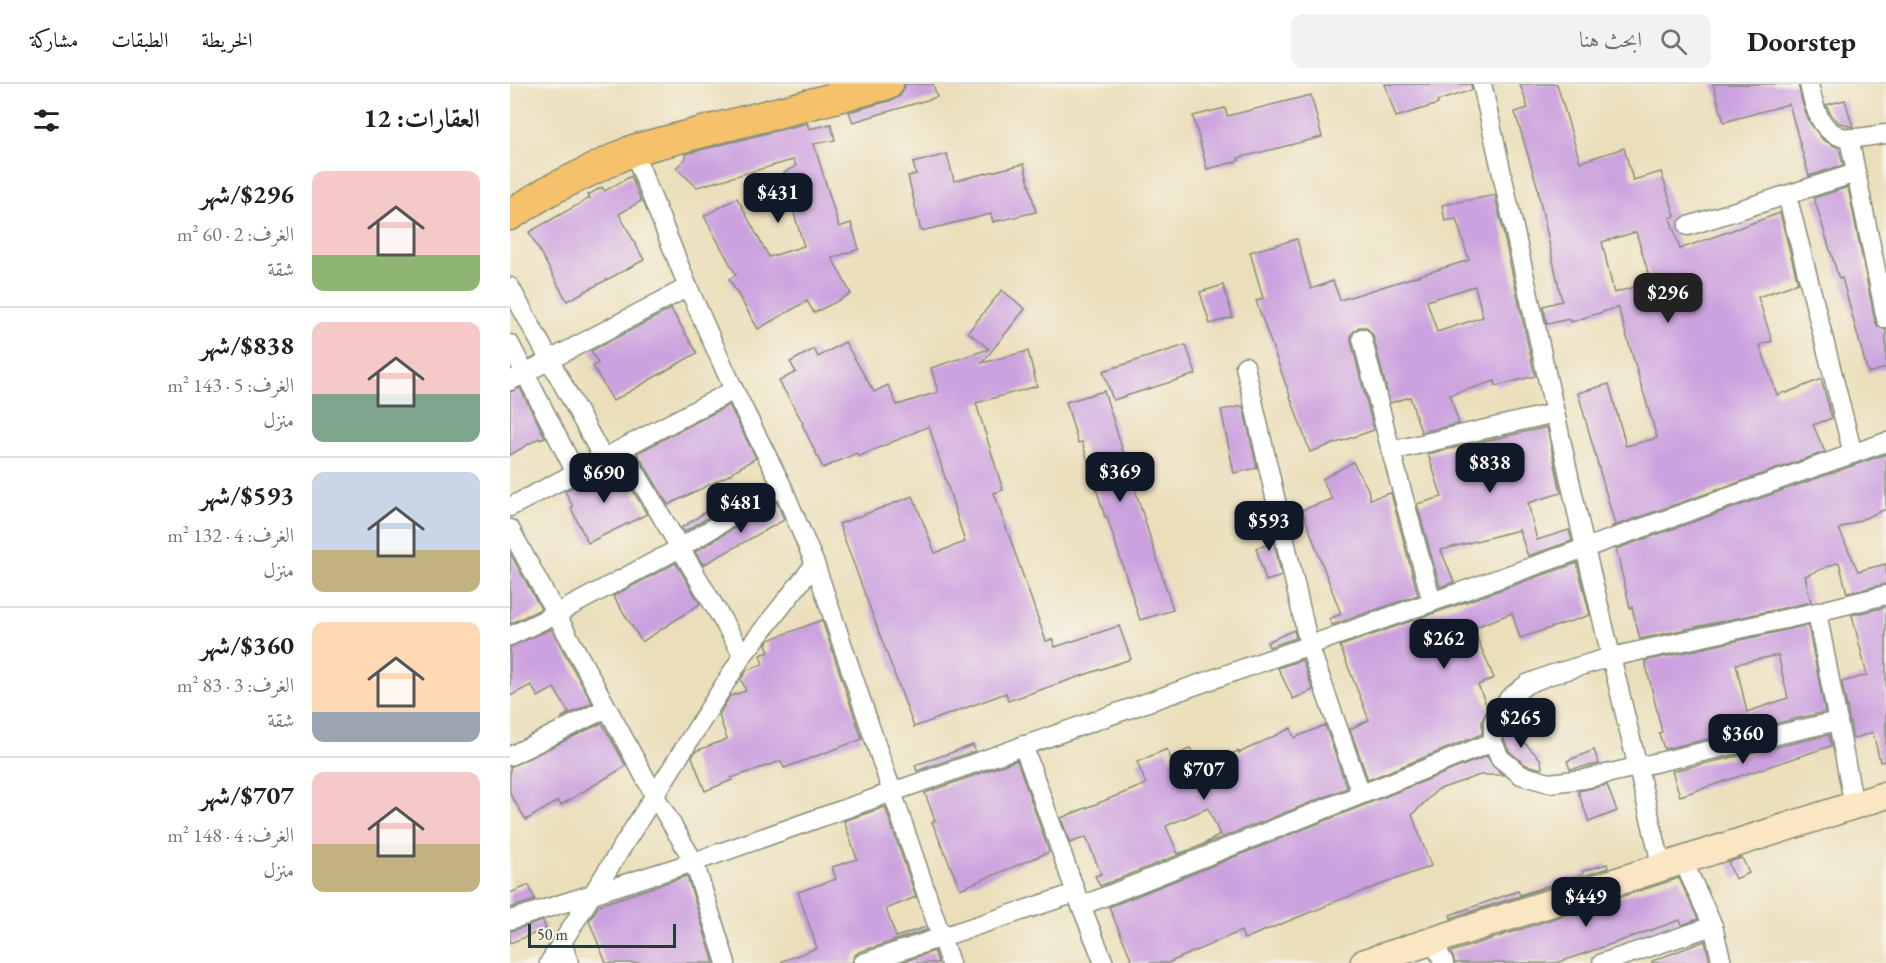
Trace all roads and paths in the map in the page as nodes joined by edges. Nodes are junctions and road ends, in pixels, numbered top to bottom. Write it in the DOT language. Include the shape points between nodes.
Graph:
graph roads {
  1 [pos="888,84"];
  2 [pos="1482,84"];
  3 [pos="1809,84"];
  4 [pos="1886,134"];
  5 [pos="1849,138"];
  6 [pos="633,150"];
  7 [pos="1856,173"];
  8 [pos="1787,195"];
  9 [pos="510,215"];
  10 [pos="1688,226"];
  11 [pos="510,287"];
  12 [pos="688,287"];
  13 [pos="1886,319"];
  14 [pos="1362,338"];
  15 [pos="510,344"];
  16 [pos="549,359"];
  17 [pos="1245,366"];
  18 [pos="517,377"];
  19 [pos="734,390"];
  20 [pos="1555,413"];
  21 [pos="1886,442"];
  22 [pos="622,449"];
  23 [pos="1391,451"];
  24 [pos="1853,454"];
  25 [pos="603,458"];
  26 [pos="576,473"];
  27 [pos="782,486"];
  28 [pos="510,507"];
  29 [pos="510,529"];
  30 [pos="680,548"];
  31 [pos="1585,548"];
  32 [pos="815,564"];
  33 [pos="1886,595"];
  34 [pos="1432,602"];
  35 [pos="1817,612"];
  36 [pos="556,614"];
  37 [pos="510,636"];
  38 [pos="1309,645"];
  39 [pos="743,655"];
  40 [pos="1611,657"];
  41 [pos="607,708"];
  42 [pos="1838,721"];
  43 [pos="1493,742"];
  44 [pos="1023,745"];
  45 [pos="510,756"];
  46 [pos="1637,767"];
  47 [pos="893,791"];
  48 [pos="1361,794"];
  49 [pos="1886,795"];
  50 [pos="655,796"];
  51 [pos="1854,806"];
  52 [pos="693,862"];
  53 [pos="1672,865"];
  54 [pos="591,893"];
  55 [pos="1079,899"];
  56 [pos="510,920"];
  57 [pos="1713,926"];
  58 [pos="942,937"];
  59 [pos="562,942"];
  60 [pos="1439,952"];
  61 [pos="549,963"];
  62 [pos="569,963"];
  63 [pos="726,963"];
  64 [pos="863,963"];
  65 [pos="950,963"];
  66 [pos="1104,963"];
  67 [pos="1364,963"];
  68 [pos="1602,963"];
  69 [pos="1722,963"];
  1 -- 6 [label="main road"];
  2 -- 20 [label="street"];
  3 -- 5 [label="street" via="1822,122 1832,134"];
  4 -- 5 [label="street"];
  5 -- 7 [label="street"];
  6 -- 9 [label="main road" via="548,191"];
  6 -- 12 [label="street"];
  7 -- 8 [label="street"];
  7 -- 13 [label="street"];
  8 -- 10 [label="street"];
  8 -- 24 [label="street"];
  11 -- 16 [label="street"];
  12 -- 16 [label="street"];
  12 -- 19 [label="street"];
  14 -- 23 [label="street"];
  15 -- 18 [label="street"];
  16 -- 18 [label="street"];
  16 -- 25 [label="street"];
  17 -- 38 [label="street"];
  18 -- 26 [label="street"];
  19 -- 22 [label="street"];
  19 -- 27 [label="street"];
  20 -- 23 [label="street"];
  20 -- 31 [label="street"];
  21 -- 24 [label="street"];
  22 -- 25 [label="street"];
  22 -- 30 [label="street"];
  23 -- 34 [label="street"];
  24 -- 31 [label="street"];
  25 -- 26 [label="street"];
  26 -- 28 [label="street"];
  27 -- 30 [label="street"];
  27 -- 32 [label="street"];
  29 -- 36 [label="street"];
  30 -- 36 [label="street"];
  30 -- 39 [label="street"];
  31 -- 34 [label="street"];
  31 -- 40 [label="street"];
  32 -- 39 [label="street"];
  32 -- 47 [label="street"];
  33 -- 35 [label="street"];
  34 -- 38 [label="street"];
  35 -- 40 [label="street"];
  35 -- 42 [label="street"];
  36 -- 37 [label="street"];
  36 -- 41 [label="street"];
  38 -- 44 [label="street"];
  38 -- 48 [label="street"];
  39 -- 50 [label="street"];
  40 -- 43 [label="street" via="1527,684 1509,698 1493,722"];
  40 -- 46 [label="street"];
  41 -- 45 [label="street"];
  41 -- 50 [label="street"];
  42 -- 46 [label="street"];
  42 -- 51 [label="street"];
  43 -- 46 [label="street" via="1500,758 1521,775 1549,783"];
  43 -- 48 [label="street"];
  44 -- 47 [label="street"];
  44 -- 55 [label="street"];
  46 -- 53 [label="street"];
  47 -- 52 [label="street"];
  47 -- 58 [label="street"];
  48 -- 55 [label="street"];
  49 -- 51 [label="street"];
  50 -- 52 [label="street"];
  50 -- 54 [label="street"];
  51 -- 53 [label="street"];
  52 -- 54 [label="street"];
  52 -- 63 [label="street"];
  53 -- 57 [label="street"];
  53 -- 60 [label="street"];
  54 -- 56 [label="street"];
  54 -- 59 [label="street"];
  55 -- 58 [label="street"];
  55 -- 66 [label="street"];
  57 -- 68 [label="street"];
  57 -- 69 [label="street"];
  58 -- 64 [label="street"];
  58 -- 65 [label="street"];
  59 -- 61 [label="street"];
  59 -- 62 [label="street"];
  60 -- 67 [label="street"];
}
